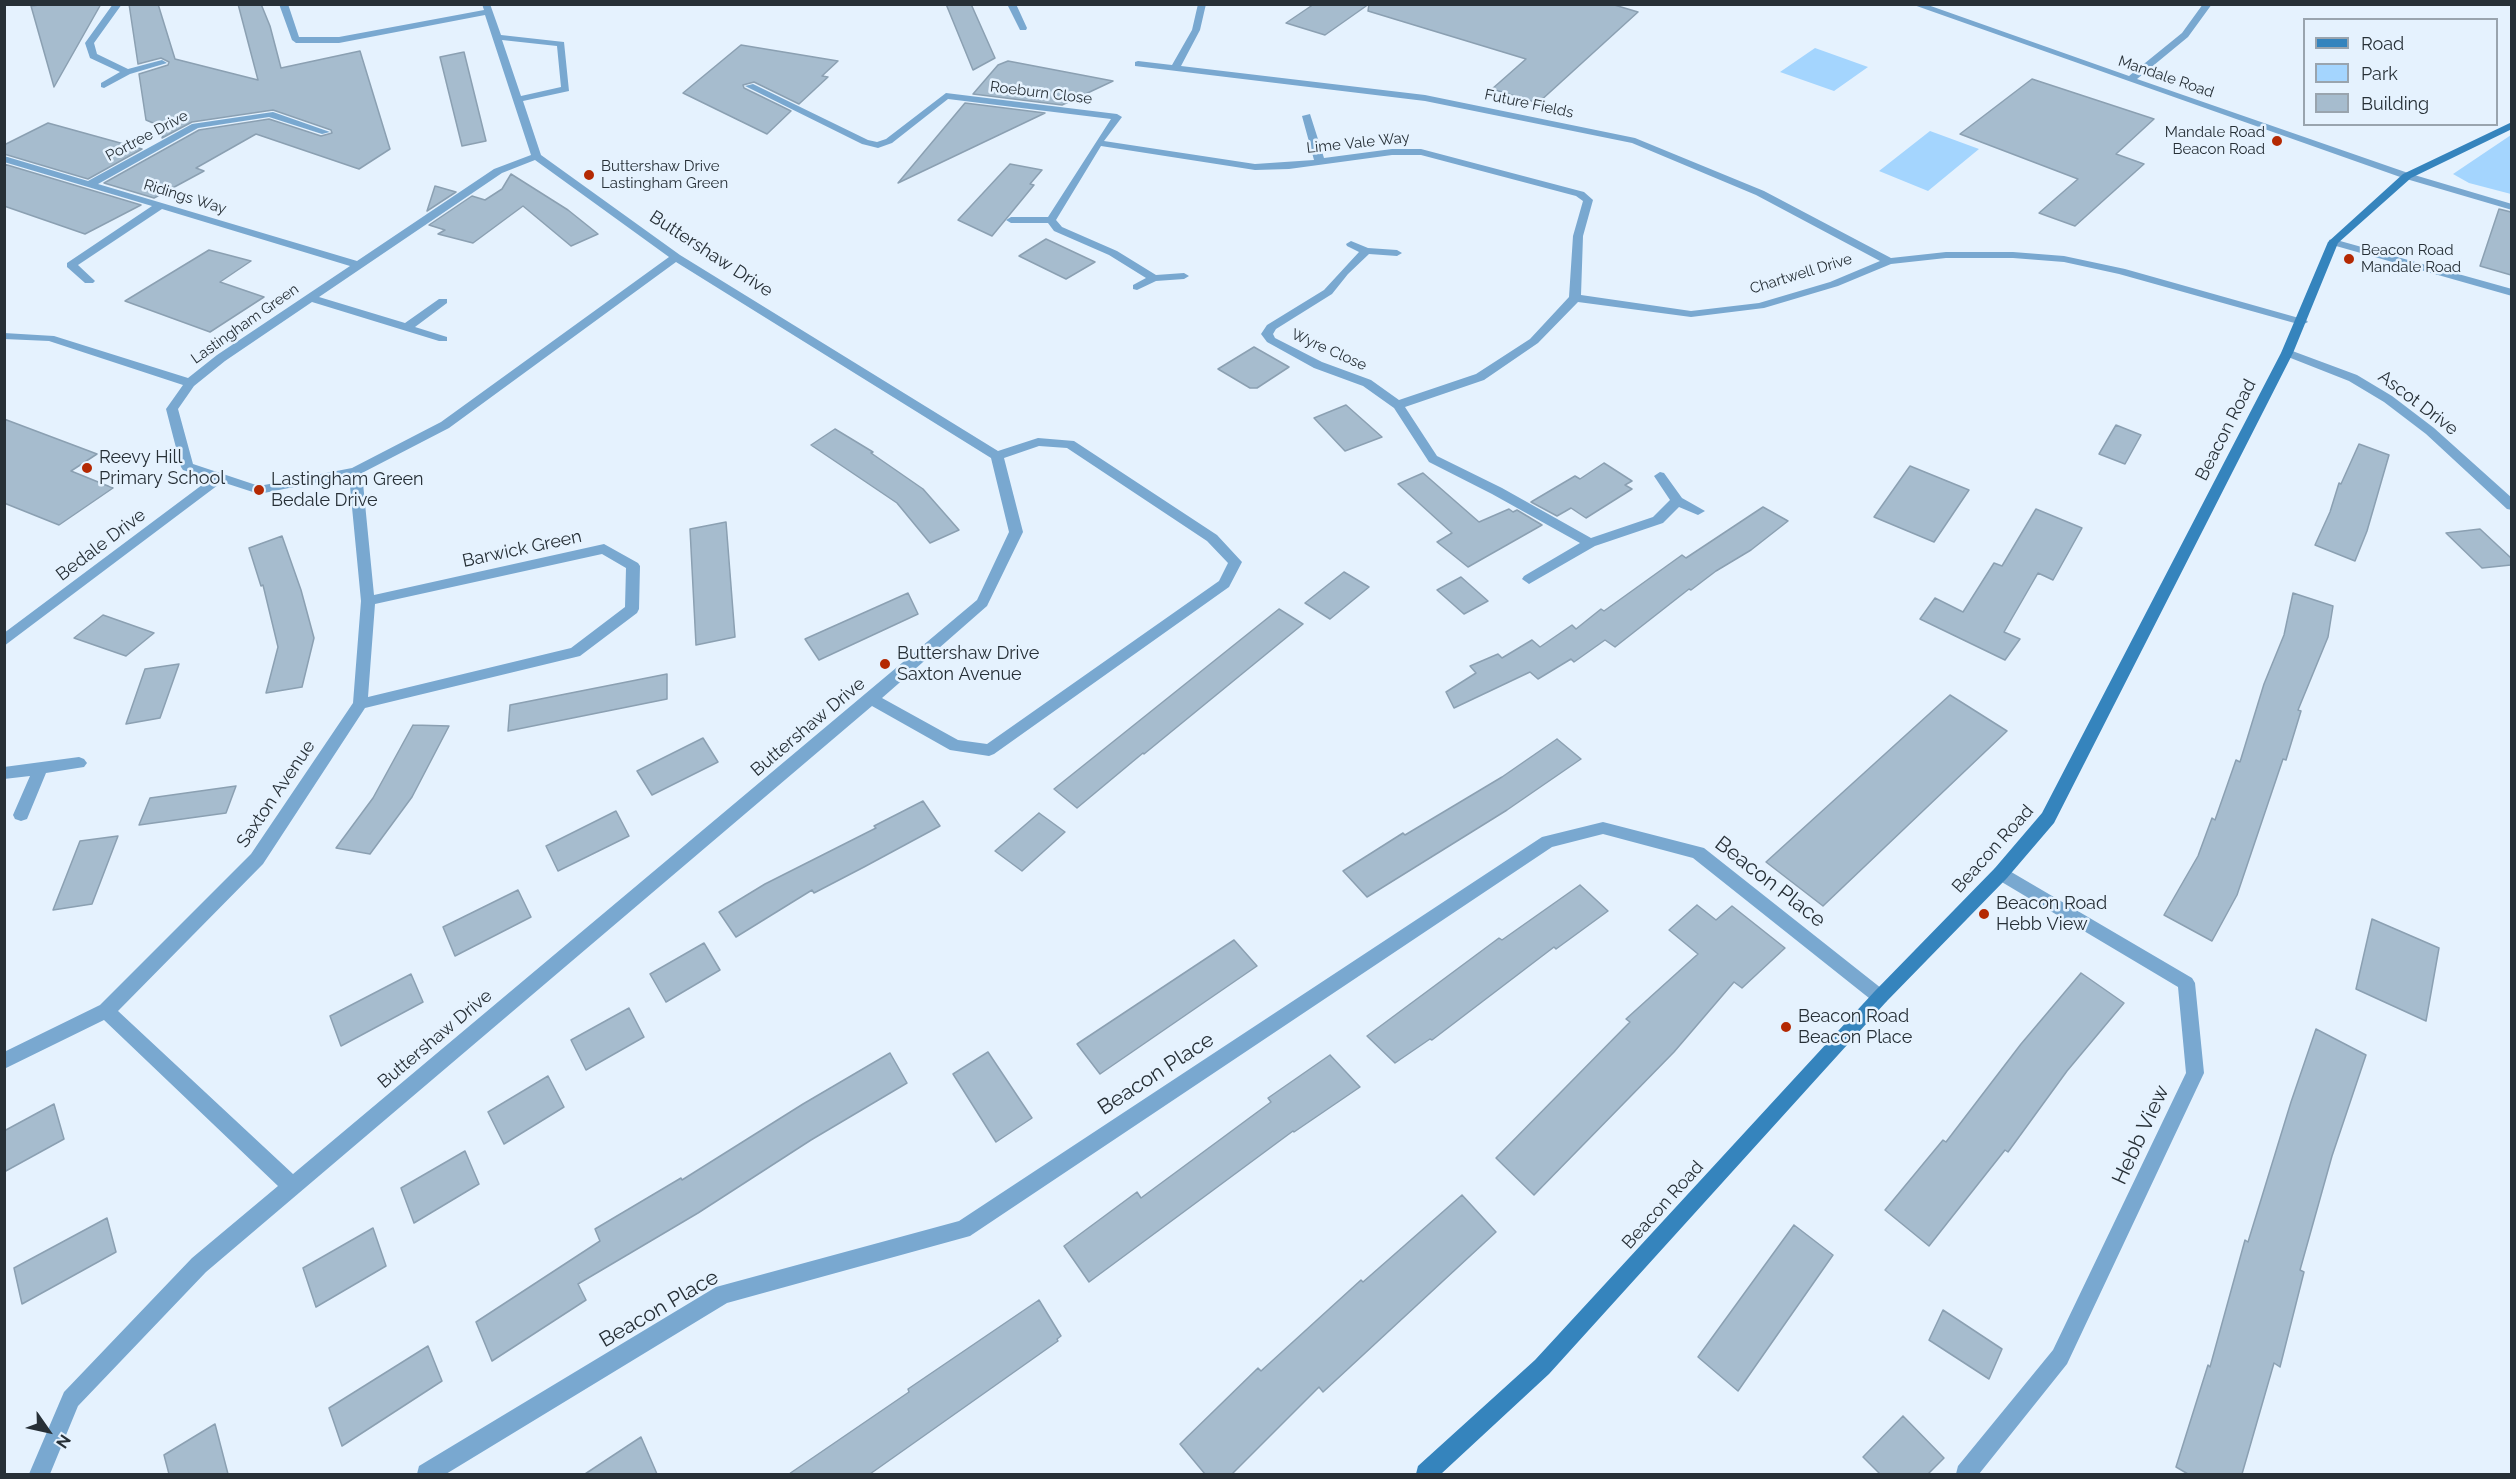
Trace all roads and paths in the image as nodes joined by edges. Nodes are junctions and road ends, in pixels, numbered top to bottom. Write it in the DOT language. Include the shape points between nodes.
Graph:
graph roads {
  1 [pos="118,4"];
  2 [pos="283,4"];
  3 [pos="1011,4"];
  4 [pos="1202,4"];
  5 [pos="1915,4"];
  6 [pos="2208,4"];
  7 [pos="488,8"];
  8 [pos="1023,28"];
  9 [pos="497,38"];
  10 [pos="162,63"];
  11 [pos="1138,64"];
  12 [pos="1175,68"];
  13 [pos="127,72"];
  14 [pos="2130,80"];
  15 [pos="104,85"];
  16 [pos="750,86"];
  17 [pos="516,100"];
  18 [pos="1307,116"];
  19 [pos="2511,125"];
  20 [pos="325,132"];
  21 [pos="1098,143"];
  22 [pos="536,156"];
  23 [pos="10,160"];
  24 [pos="1320,162"];
  25 [pos="4,168"];
  26 [pos="2408,177"];
  27 [pos="90,184"];
  28 [pos="160,205"];
  29 [pos="2511,207"];
  30 [pos="1011,220"];
  31 [pos="1051,220"];
  32 [pos="2333,242"];
  33 [pos="1351,244"];
  34 [pos="1366,251"];
  35 [pos="1397,253"];
  36 [pos="676,257"];
  37 [pos="1889,261"];
  38 [pos="356,264"];
  39 [pos="1184,276"];
  40 [pos="1154,278"];
  41 [pos="89,281"];
  42 [pos="1137,287"];
  43 [pos="2511,293"];
  44 [pos="309,297"];
  45 [pos="1575,298"];
  46 [pos="443,301"];
  47 [pos="2302,322"];
  48 [pos="406,328"];
  49 [pos="4,336"];
  50 [pos="443,339"];
  51 [pos="2287,353"];
  52 [pos="190,383"];
  53 [pos="1398,405"];
  54 [pos="997,456"];
  55 [pos="355,471"];
  56 [pos="1660,476"];
  57 [pos="219,478"];
  58 [pos="1677,501"];
  59 [pos="2511,507"];
  60 [pos="1698,511"];
  61 [pos="1590,543"];
  62 [pos="1529,579"];
  63 [pos="368,601"];
  64 [pos="4,641"];
  65 [pos="871,699"];
  66 [pos="360,704"];
  67 [pos="79,763"];
  68 [pos="40,768"];
  69 [pos="4,773"];
  70 [pos="21,815"];
  71 [pos="2001,873"];
  72 [pos="1880,997"];
  73 [pos="106,1011"];
  74 [pos="4,1061"];
  75 [pos="291,1185"];
  76 [pos="39,1474"];
  77 [pos="427,1474"];
  78 [pos="1426,1474"];
  79 [pos="1966,1474"];
  1 -- 13 [label="street" via="89,43 93,56"];
  2 -- 7 [label="street" via="296,40 339,40"];
  3 -- 8 [label="street"];
  4 -- 12 [label="street" via="1196,30"];
  5 -- 14 [label="street, Mandale Road"];
  6 -- 14 [label="street" via="2184,34"];
  7 -- 9 [label="street"];
  9 -- 17 [label="street"];
  9 -- 17 [label="street" via="561,44 566,89"];
  10 -- 13 [label="street"];
  11 -- 12 [label="street, Future Fields"];
  12 -- 37 [label="street, Future Fields" via="1425,98 1635,141 1760,193"];
  13 -- 15 [label="street"];
  14 -- 26 [label="street, Mandale Road"];
  16 -- 21 [label="street, Roeburn Close" via="878,145 889,141 946,96 1117,117"];
  17 -- 22 [label="street"];
  18 -- 24 [label="street"];
  19 -- 26 [label="main road, Beacon Road"];
  20 -- 27 [label="street, Portree Drive" via="270,114 195,126"];
  21 -- 24 [label="street, Lime Vale Way" via="1255,167"];
  21 -- 31 [label="street, Roeburn Close"];
  22 -- 36 [label="street, Buttershaw Drive"];
  22 -- 38 [label="street, Lastingham Green" via="498,171"];
  23 -- 25 [label="street"];
  23 -- 27 [label="street, Ridings Way"];
  24 -- 45 [label="street, Lime Vale Way" via="1421,152 1580,194 1588,200 1578,236"];
  26 -- 29 [label="street, Mandale Road"];
  26 -- 32 [label="main road, Beacon Road"];
  27 -- 28 [label="street, Ridings Way"];
  28 -- 38 [label="street, Ridings Way"];
  28 -- 41 [label="street" via="71,266"];
  30 -- 31 [label="street"];
  31 -- 40 [label="street" via="1058,229 1113,253"];
  32 -- 43 [label="street"];
  32 -- 47 [label="main road, Beacon Road"];
  33 -- 34 [label="street"];
  34 -- 35 [label="street"];
  34 -- 53 [label="street, Wyre Close" via="1328,292 1270,327 1267,334 1271,340 1318,365 1367,383"];
  36 -- 54 [label="street, Buttershaw Drive"];
  36 -- 55 [label="street, Lastingham Green" via="445,425"];
  37 -- 45 [label="street, Chartwell Drive" via="1834,284 1760,306 1691,314"];
  37 -- 47 [label="street, Chartwell Drive" via="1946,255 2064,259"];
  38 -- 44 [label="street, Lastingham Green"];
  39 -- 40 [label="street"];
  40 -- 42 [label="street"];
  44 -- 48 [label="street"];
  44 -- 52 [label="street, Lastingham Green"];
  45 -- 53 [label="street" via="1534,341 1480,377"];
  46 -- 48 [label="street"];
  47 -- 51 [label="main road, Beacon Road"];
  48 -- 50 [label="street"];
  49 -- 52 [label="street" via="50,338"];
  51 -- 59 [label="street, Ascot Drive" via="2353,378 2388,399 2430,431"];
  51 -- 71 [label="main road, Beacon Road" via="2048,818"];
  52 -- 57 [label="street, Lastingham Green" via="172,409 187,467"];
  53 -- 61 [label="street" via="1433,459"];
  54 -- 65 [label="street, Buttershaw Drive" via="1016,532 982,603"];
  54 -- 65 [label="street" via="1038,442 1070,444 1212,538 1235,562 1224,584 989,750 955,746"];
  55 -- 57 [label="street, Lastingham Green" via="259,490"];
  55 -- 63 [label="street, Saxton Avenue"];
  56 -- 58 [label="street"];
  57 -- 64 [label="street, Bedale Drive"];
  58 -- 60 [label="street"];
  58 -- 61 [label="street" via="1658,520"];
  61 -- 62 [label="street"];
  63 -- 66 [label="street, Saxton Avenue"];
  63 -- 66 [label="street, Barwick Green" via="604,549 633,566 632,609 575,652"];
  65 -- 75 [label="street, Buttershaw Drive"];
  66 -- 73 [label="street, Saxton Avenue" via="257,859"];
  67 -- 68 [label="street"];
  68 -- 69 [label="street"];
  68 -- 70 [label="street"];
  71 -- 72 [label="main road, Beacon Road"];
  71 -- 79 [label="street, Hebb View" via="2186,983 2195,1073 2060,1357"];
  72 -- 77 [label="street, Beacon Place" via="1698,853 1603,828 1548,842 963,1229 723,1294"];
  72 -- 78 [label="main road, Beacon Road" via="1542,1367"];
  73 -- 74 [label="street, Saxton Avenue"];
  73 -- 75 [label="street"];
  75 -- 76 [label="street, Buttershaw Drive" via="199,1265 71,1399"];
}
